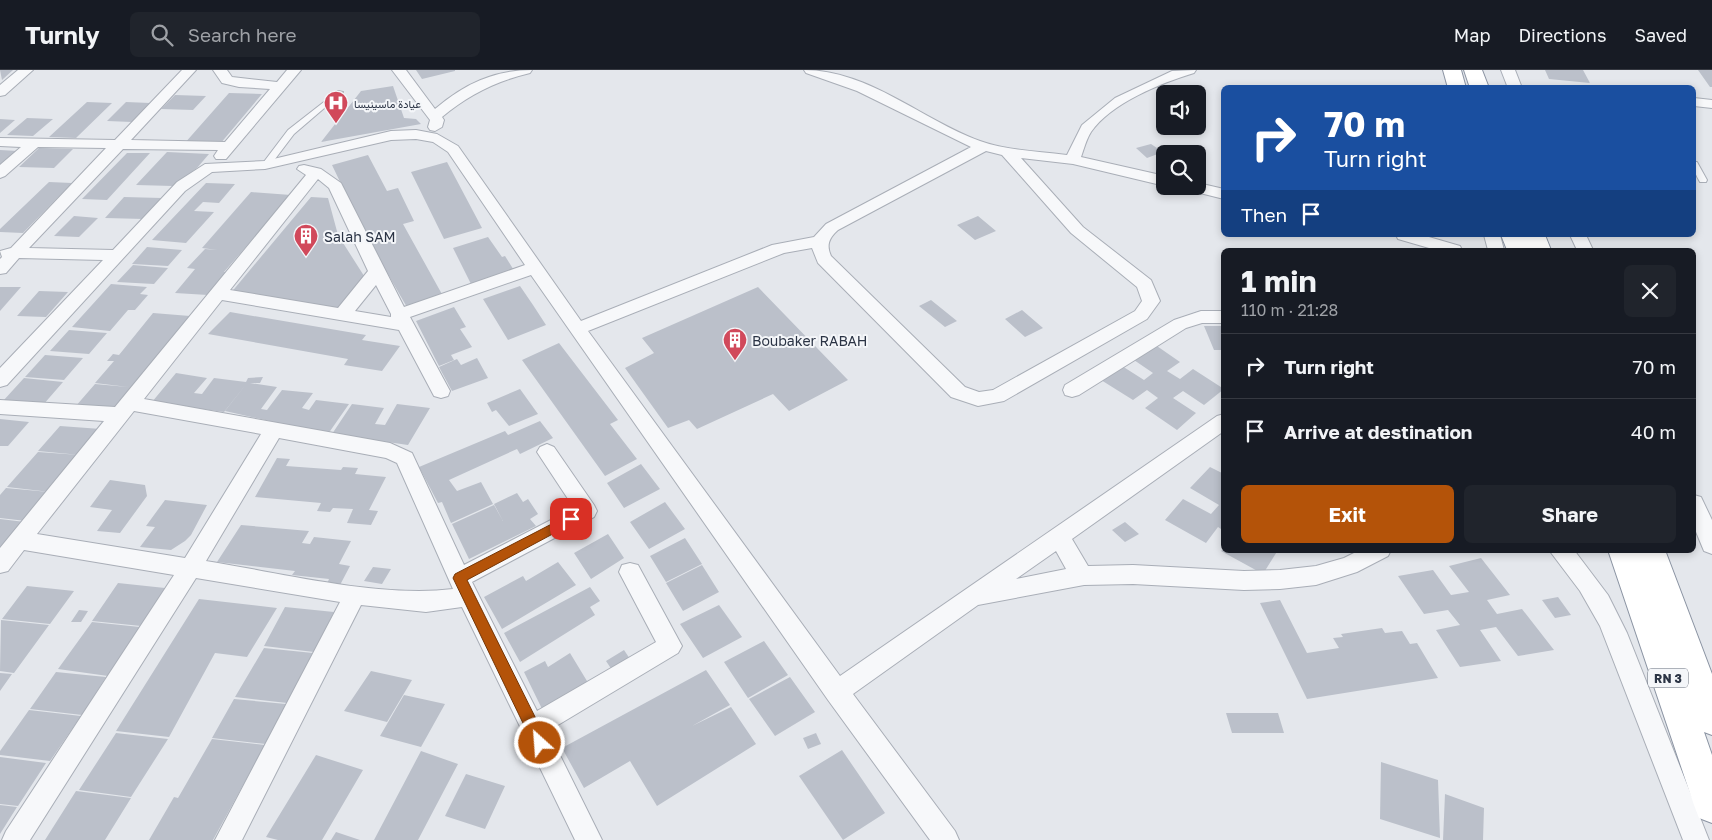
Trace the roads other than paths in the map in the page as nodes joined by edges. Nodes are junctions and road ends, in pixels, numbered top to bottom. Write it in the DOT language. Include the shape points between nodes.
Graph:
graph roads {
  1 [pos="26,70"];
  2 [pos="189,70"];
  3 [pos="220,70"];
  4 [pos="295,70"];
  5 [pos="399,70"];
  6 [pos="525,70"];
  7 [pos="811,70"];
  8 [pos="1189,70"];
  9 [pos="1452,70"];
  10 [pos="1473,70"];
  11 [pos="1508,70"];
  12 [pos="1457,85"];
  13 [pos="1479,85"];
  14 [pos="1514,85"];
  15 [pos="281,86"];
  16 [pos="0,92"];
  17 [pos="340,92"];
  18 [pos="1696,102"];
  19 [pos="1712,104"];
  20 [pos="435,116"];
  21 [pos="426,135"];
  22 [pos="0,142"];
  23 [pos="34,143"];
  24 [pos="118,146"];
  25 [pos="229,146"];
  26 [pos="983,147"];
  27 [pos="1006,152"];
  28 [pos="1073,160"];
  29 [pos="272,164"];
  30 [pos="206,168"];
  31 [pos="1696,168"];
  32 [pos="316,172"];
  33 [pos="0,173"];
  34 [pos="1156,179"];
  35 [pos="1703,180"];
  36 [pos="1206,190"];
  37 [pos="1221,193"];
  38 [pos="1411,237"];
  39 [pos="819,242"];
  40 [pos="1447,248"];
  41 [pos="7,253"];
  42 [pos="118,255"];
  43 [pos="534,268"];
  44 [pos="0,270"];
  45 [pos="377,272"];
  46 [pos="218,294"];
  47 [pos="342,315"];
  48 [pos="1221,317"];
  49 [pos="402,320"];
  50 [pos="577,329"];
  51 [pos="0,380"];
  52 [pos="1072,390"];
  53 [pos="441,391"];
  54 [pos="0,407"];
  55 [pos="125,409"];
  56 [pos="1221,423"];
  57 [pos="274,430"];
  58 [pos="547,452"];
  59 [pos="1696,508"];
  60 [pos="1059,537"];
  61 [pos="19,540"];
  62 [pos="1712,545"];
  63 [pos="1376,553"];
  64 [pos="1563,553"];
  65 [pos="1624,553"];
  66 [pos="1651,553"];
  67 [pos="0,564"];
  68 [pos="191,567"];
  69 [pos="630,572"];
  70 [pos="1082,576"];
  71 [pos="464,588"];
  72 [pos="355,595"];
  73 [pos="971,598"];
  74 [pos="837,692"];
  75 [pos="1712,719"];
  76 [pos="532,727"];
  77 [pos="1712,805"];
  78 [pos="14,840"];
  79 [pos="228,840"];
  80 [pos="589,840"];
  81 [pos="946,840"];
  82 [pos="1696,840"];
  1 -- 16 [label="street"];
  2 -- 24 [label="street"];
  3 -- 15 [label="street" via="226,80 239,84"];
  4 -- 15 [label="street"];
  5 -- 20 [label="street"];
  6 -- 20 [label="street" via="475,87"];
  7 -- 26 [label="street" via="862,88"];
  8 -- 28 [label="street" via="1158,82 1103,112 1087,128"];
  9 -- 12 [label="highway"];
  10 -- 13 [label="highway"];
  11 -- 14 [label="street"];
  15 -- 25 [label="street"];
  17 -- 29 [label="lane" via="292,132"];
  18 -- 19 [label="street"];
  20 -- 21 [label="street" via="435,127"];
  21 -- 29 [label="street" via="406,134 367,140"];
  21 -- 43 [label="street" via="443,140 454,149"];
  22 -- 23 [label="street"];
  23 -- 24 [label="street"];
  23 -- 33 [label="street"];
  24 -- 25 [label="street"];
  24 -- 41 [label="street"];
  25 -- 30 [label="street"];
  26 -- 27 [label="street"];
  26 -- 39 [label="street" via="832,227"];
  27 -- 28 [label="street"];
  27 -- 39 [label="street" via="1077,230 1145,284 1151,301 1141,315 998,396 978,399 958,392 824,259"];
  28 -- 34 [label="street"];
  29 -- 30 [label="street"];
  29 -- 32 [label="street"];
  30 -- 42 [label="street" via="180,188"];
  31 -- 35 [label="lane"];
  32 -- 45 [label="street" via="336,186"];
  32 -- 46 [label="street"];
  36 -- 37 [label="street"];
  38 -- 40 [label="street"];
  39 -- 50 [label="street" via="778,249"];
  41 -- 42 [label="street"];
  41 -- 44 [label="street"];
  42 -- 51 [label="street"];
  43 -- 49 [label="street"];
  43 -- 50 [label="street"];
  45 -- 47 [label="street"];
  45 -- 49 [label="street"];
  46 -- 47 [label="street"];
  46 -- 55 [label="street"];
  47 -- 49 [label="street"];
  48 -- 52 [label="street" via="1180,324"];
  49 -- 53 [label="street"];
  50 -- 74 [label="street"];
  54 -- 55 [label="street"];
  55 -- 57 [label="street"];
  55 -- 61 [label="street"];
  56 -- 60 [label="street"];
  57 -- 68 [label="street"];
  57 -- 71 [label="street" via="390,451 405,458"];
  58 -- 71 [label="street" via="587,511"];
  59 -- 62 [label="street"];
  60 -- 70 [label="street"];
  60 -- 73 [label="street"];
  61 -- 67 [label="street"];
  61 -- 68 [label="street"];
  63 -- 70 [label="street" via="1340,569 1281,579"];
  64 -- 82 [label="street" via="1582,575 1610,619"];
  65 -- 77 [label="highway, RN 3"];
  66 -- 75 [label="highway, RN 3"];
  68 -- 72 [label="street"];
  68 -- 78 [label="street"];
  69 -- 76 [label="street" via="670,646"];
  70 -- 73 [label="street"];
  71 -- 72 [label="street" via="426,602"];
  71 -- 76 [label="street"];
  72 -- 79 [label="street"];
  73 -- 74 [label="street"];
  74 -- 81 [label="street"];
  76 -- 80 [label="street"];
}
